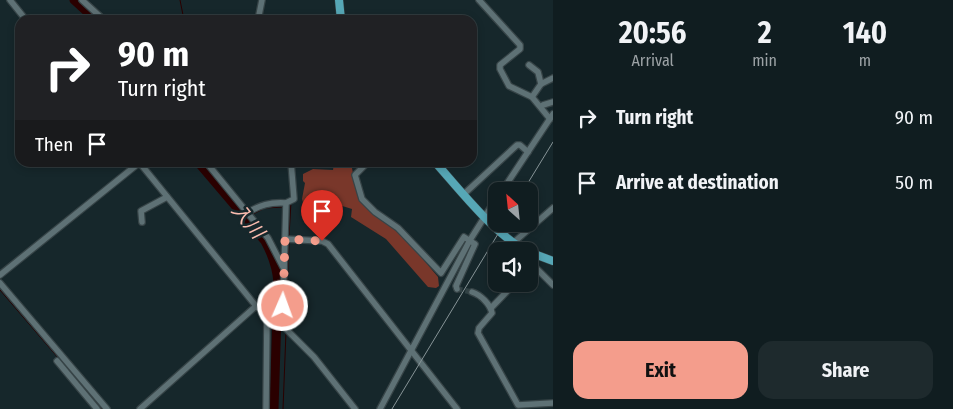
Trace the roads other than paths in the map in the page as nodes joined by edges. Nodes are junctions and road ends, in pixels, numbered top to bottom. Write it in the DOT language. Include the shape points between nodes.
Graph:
graph roads {
  1 [pos="10,0"];
  2 [pos="82,0"];
  3 [pos="262,0"];
  4 [pos="339,0"];
  5 [pos="479,0"];
  6 [pos="22,15"];
  7 [pos="98,15"];
  8 [pos="259,15"];
  9 [pos="340,15"];
  10 [pos="529,65"];
  11 [pos="553,78"];
  12 [pos="541,84"];
  13 [pos="532,97"];
  14 [pos="553,102"];
  15 [pos="543,105"];
  16 [pos="551,116"];
  17 [pos="528,152"];
  18 [pos="134,167"];
  19 [pos="142,167"];
  20 [pos="210,167"];
  21 [pos="291,167"];
  22 [pos="363,167"];
  23 [pos="439,167"];
  24 [pos="508,182"];
  25 [pos="464,194"];
  26 [pos="167,197"];
  27 [pos="286,204"];
  28 [pos="553,208"];
  29 [pos="488,212"];
  30 [pos="247,213"];
  31 [pos="485,217"];
  32 [pos="142,222"];
  33 [pos="285,239"];
  34 [pos="470,240"];
  35 [pos="514,242"];
  36 [pos="527,242"];
  37 [pos="538,256"];
  38 [pos="551,261"];
  39 [pos="284,269"];
  40 [pos="538,272"];
  41 [pos="0,275"];
  42 [pos="0,283"];
  43 [pos="553,285"];
  44 [pos="457,290"];
  45 [pos="472,292"];
  46 [pos="506,292"];
  47 [pos="256,306"];
  48 [pos="491,308"];
  49 [pos="269,317"];
  50 [pos="282,326"];
  51 [pos="412,350"];
  52 [pos="57,361"];
  53 [pos="553,403"];
  54 [pos="97,409"];
  55 [pos="107,409"];
  56 [pos="140,409"];
  57 [pos="266,409"];
  58 [pos="356,409"];
  59 [pos="380,409"];
  60 [pos="457,409"];
  1 -- 6 [label="street"];
  2 -- 7 [label="street"];
  3 -- 8 [label="street"];
  4 -- 9 [label="main road"];
  5 -- 13 [label="street" via="520,45 520,49 500,65 500,69 510,86"];
  10 -- 12 [label="street" via="538,72"];
  11 -- 12 [label="street"];
  12 -- 13 [label="street"];
  13 -- 16 [label="street"];
  14 -- 15 [label="street"];
  16 -- 17 [label="street"];
  17 -- 24 [label="street"];
  17 -- 25 [label="street" via="517,145"];
  18 -- 41 [label="street"];
  19 -- 26 [label="street"];
  20 -- 30 [label="street"];
  21 -- 27 [label="street" via="294,199"];
  22 -- 34 [label="street" via="355,175 362,199 398,228 441,273 464,237"];
  23 -- 25 [label="main road"];
  25 -- 31 [label="main road"];
  26 -- 32 [label="street" via="141,212"];
  26 -- 47 [label="street"];
  27 -- 30 [label="street" via="268,203"];
  27 -- 33 [label="street"];
  28 -- 36 [label="street"];
  29 -- 31 [label="street"];
  30 -- 39 [label="street" via="268,238"];
  31 -- 34 [label="street"];
  31 -- 35 [label="main road"];
  33 -- 39 [label="street"];
  33 -- 51 [label="street" via="328,244"];
  34 -- 44 [label="street" via="475,244"];
  34 -- 51 [label="street"];
  37 -- 38 [label="main road"];
  39 -- 50 [label="street"];
  40 -- 43 [label="street"];
  42 -- 55 [label="street"];
  45 -- 48 [label="street"];
  46 -- 48 [label="street"];
  47 -- 49 [label="street"];
  47 -- 56 [label="street"];
  48 -- 53 [label="street" via="492,313 478,333 518,406"];
  49 -- 50 [label="street"];
  49 -- 57 [label="street"];
  50 -- 58 [label="street" via="314,357"];
  51 -- 59 [label="street"];
  51 -- 60 [label="street"];
  52 -- 54 [label="street"];
}
